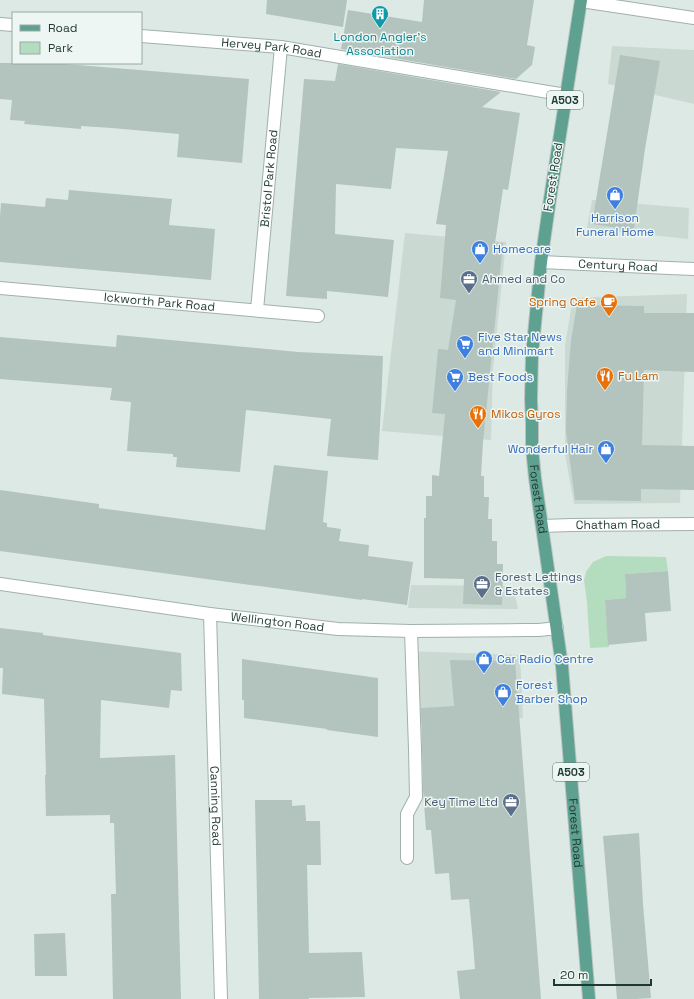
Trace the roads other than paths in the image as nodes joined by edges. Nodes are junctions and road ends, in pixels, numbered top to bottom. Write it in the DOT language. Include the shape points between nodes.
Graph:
graph roads {
  1 [pos="581,1"];
  2 [pos="694,18"];
  3 [pos="0,24"];
  4 [pos="12,25"];
  5 [pos="142,36"];
  6 [pos="281,47"];
  7 [pos="566,94"];
  8 [pos="541,262"];
  9 [pos="694,269"];
  10 [pos="0,288"];
  11 [pos="257,310"];
  12 [pos="318,316"];
  13 [pos="694,524"];
  14 [pos="542,526"];
  15 [pos="0,584"];
  16 [pos="210,614"];
  17 [pos="557,628"];
  18 [pos="411,631"];
  19 [pos="407,858"];
  20 [pos="222,999"];
  21 [pos="589,999"];
  1 -- 2 [label="street"];
  1 -- 7 [label="main road, Forest Road / A503"];
  3 -- 4 [label="street"];
  5 -- 6 [label="street, Hervey Park Road"];
  6 -- 7 [label="street, Hervey Park Road"];
  6 -- 11 [label="street, Bristol Park Road"];
  7 -- 8 [label="main road, Forest Road / A503"];
  8 -- 9 [label="street, Century Road"];
  8 -- 14 [label="main road, Forest Road / A503" via="532,355 531,399 532,448"];
  10 -- 11 [label="street, Ickworth Park Road"];
  11 -- 12 [label="street, Ickworth Park Road"];
  13 -- 14 [label="street, Chatham Road"];
  14 -- 17 [label="main road, Forest Road / A503"];
  15 -- 16 [label="street, Wellington Road"];
  16 -- 18 [label="street, Wellington Road" via="338,629"];
  16 -- 20 [label="street, Canning Road"];
  17 -- 18 [label="street, Wellington Road"];
  17 -- 21 [label="main road, Forest Road / A503"];
  18 -- 19 [label="street" via="416,797 406,814"];
}
